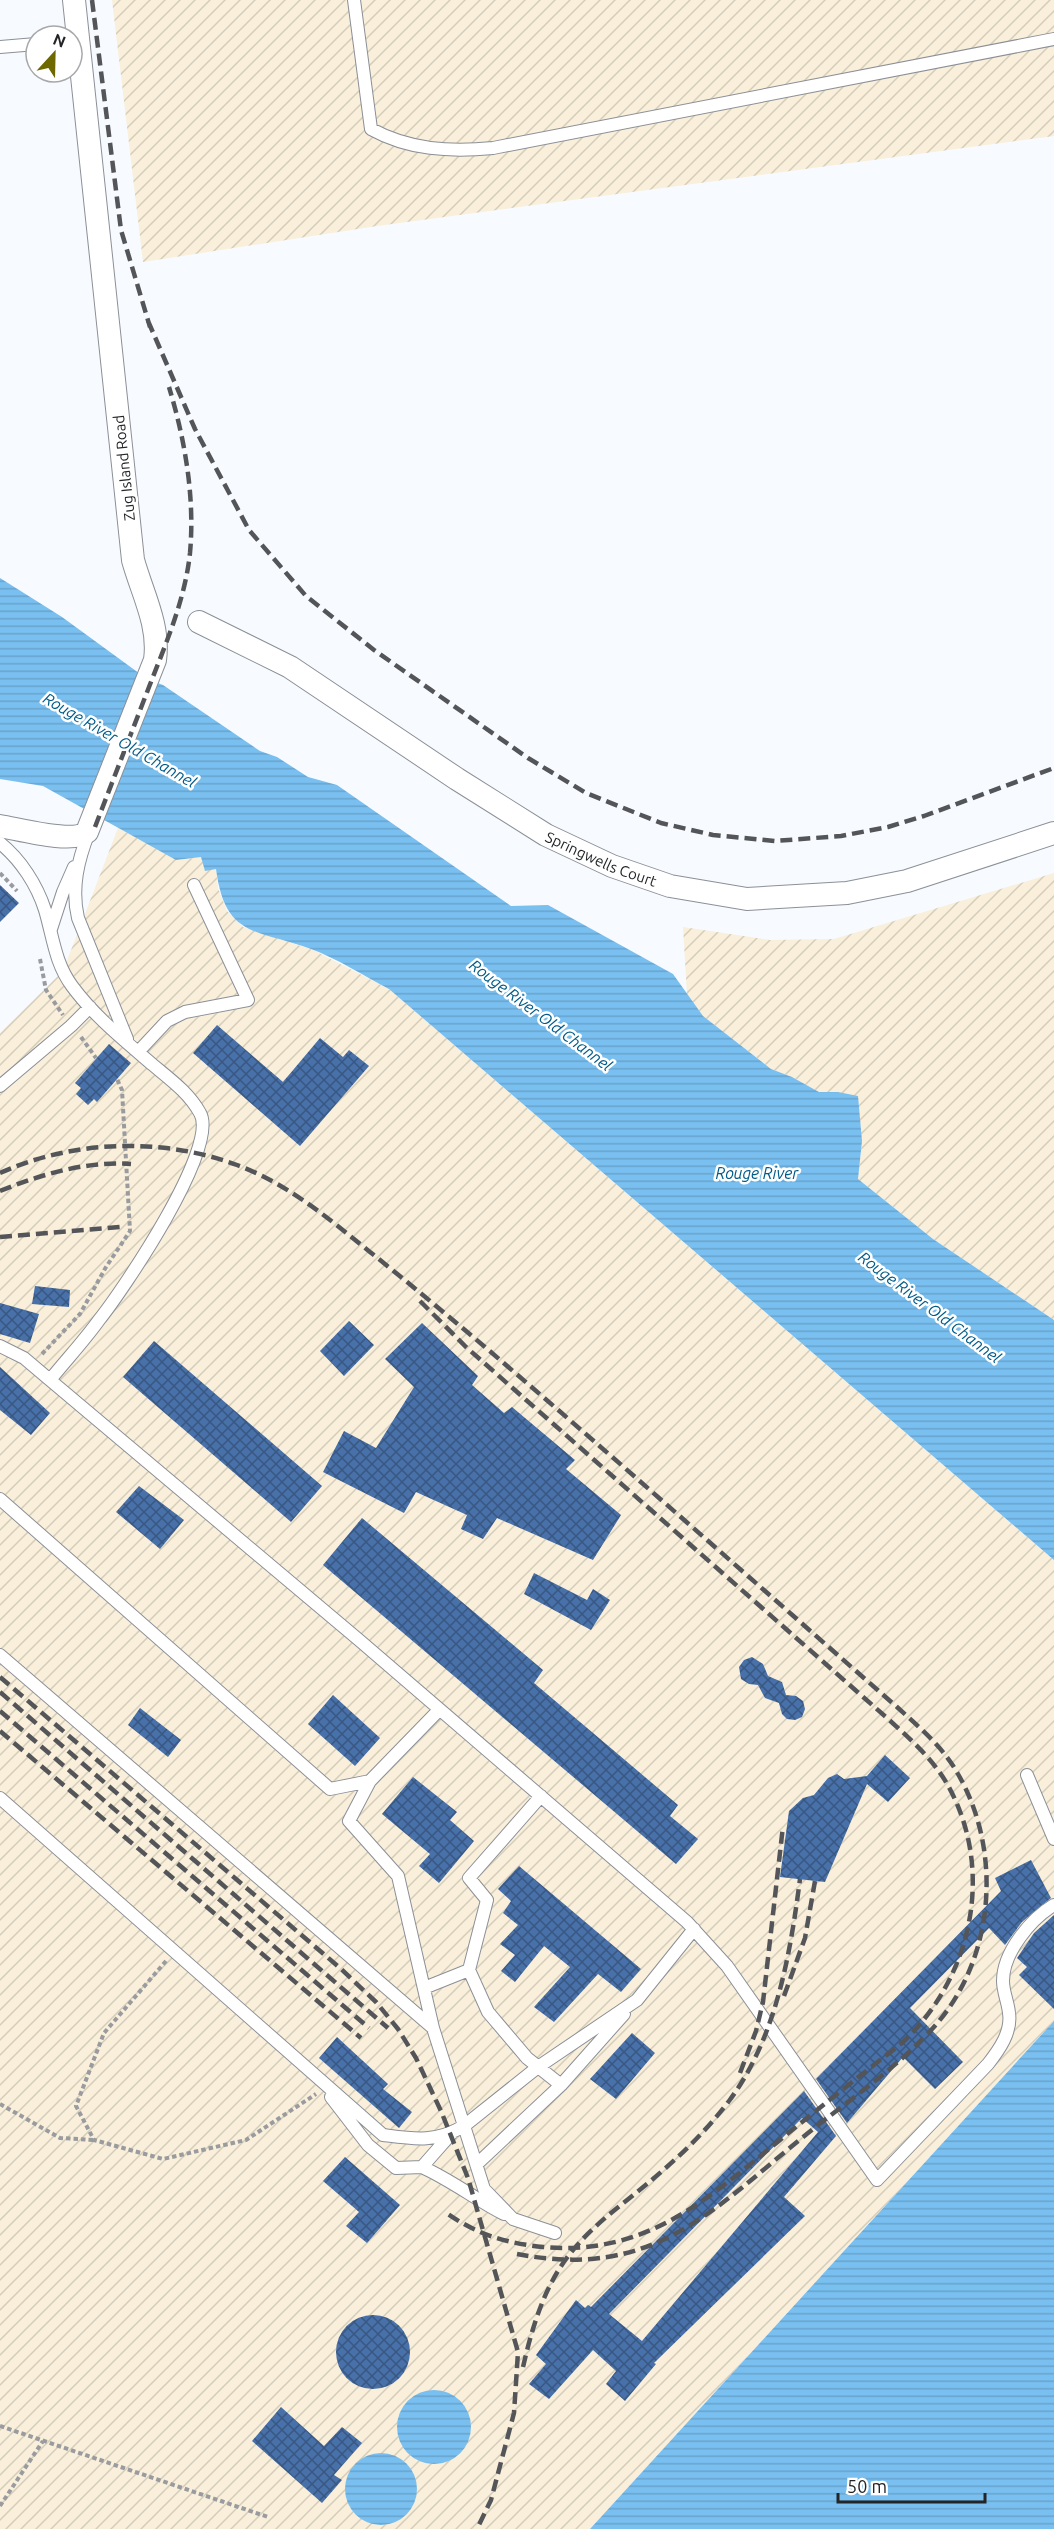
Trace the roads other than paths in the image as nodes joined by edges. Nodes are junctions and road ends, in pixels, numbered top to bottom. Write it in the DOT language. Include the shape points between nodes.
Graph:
graph roads {
  1 [pos="74,0"];
  2 [pos="354,0"];
  3 [pos="75,24"];
  4 [pos="1054,39"];
  5 [pos="24,45"];
  6 [pos="0,46"];
  7 [pos="80,84"];
  8 [pos="199,622"];
  9 [pos="0,826"];
  10 [pos="1054,833"];
  11 [pos="88,834"];
  12 [pos="0,843"];
  13 [pos="194,885"];
  14 [pos="51,933"];
  15 [pos="90,1007"];
  16 [pos="128,1043"];
  17 [pos="138,1052"];
  18 [pos="0,1086"];
  19 [pos="0,1346"];
  20 [pos="50,1380"];
  21 [pos="0,1499"];
  22 [pos="0,1654"];
  23 [pos="439,1710"];
  24 [pos="1027,1775"];
  25 [pos="370,1781"];
  26 [pos="541,1796"];
  27 [pos="0,1798"];
  28 [pos="1054,1839"];
  29 [pos="1054,1905"];
  30 [pos="694,1929"];
  31 [pos="469,1970"];
  32 [pos="424,1988"];
  33 [pos="637,2000"];
  34 [pos="433,2028"];
  35 [pos="538,2067"];
  36 [pos="315,2075"];
  37 [pos="561,2085"];
  38 [pos="464,2126"];
  39 [pos="451,2134"];
  40 [pos="477,2164"];
  41 [pos="422,2167"];
  42 [pos="513,2219"];
  43 [pos="555,2234"];
  1 -- 3 [label="street, Zug Island Road"];
  2 -- 4 [label="lane" via="371,129 395,141 454,151 493,148"];
  5 -- 6 [label="lane"];
  7 -- 11 [label="street, Zug Island Road" via="134,560 156,634 156,660"];
  8 -- 10 [label="street, Springwells Court" via="290,667 546,835 612,866 670,886 747,899 847,894 907,881"];
  9 -- 11 [label="street" via="76,838"];
  11 -- 14 [label="lane" via="63,892"];
  11 -- 16 [label="lane" via="78,865 75,906"];
  12 -- 14 [label="lane" via="18,860 35,887"];
  13 -- 17 [label="lane" via="248,1000 185,1012 167,1021"];
  14 -- 15 [label="lane" via="63,971"];
  15 -- 16 [label="lane"];
  15 -- 18 [label="lane"];
  16 -- 17 [label="lane"];
  17 -- 20 [label="lane" via="189,1095 202,1116 202,1140 188,1178 131,1275"];
  19 -- 20 [label="lane"];
  20 -- 23 [label="lane"];
  21 -- 25 [label="lane" via="330,1789"];
  22 -- 34 [label="lane"];
  23 -- 25 [label="lane"];
  23 -- 26 [label="lane"];
  24 -- 28 [label="lane"];
  25 -- 32 [label="lane" via="349,1821 398,1876"];
  26 -- 30 [label="lane"];
  26 -- 31 [label="lane" via="469,1878 488,1900"];
  27 -- 36 [label="lane"];
  29 -- 30 [label="lane" via="1017,1942 1007,1962 1003,1980 1010,2016 1001,2047 877,2180 727,1966"];
  30 -- 33 [label="lane"];
  31 -- 32 [label="lane"];
  31 -- 35 [label="lane" via="488,2012"];
  32 -- 34 [label="lane"];
  33 -- 35 [label="lane"];
  33 -- 37 [label="lane"];
  34 -- 38 [label="lane"];
  35 -- 37 [label="lane"];
  35 -- 38 [label="lane"];
  36 -- 39 [label="lane" via="383,2135 424,2140"];
  36 -- 41 [label="lane" via="368,2145 396,2168"];
  37 -- 40 [label="lane"];
  38 -- 39 [label="lane"];
  38 -- 40 [label="lane"];
  39 -- 41 [label="lane"];
  40 -- 42 [label="lane" via="484,2189"];
  41 -- 42 [label="lane"];
  42 -- 43 [label="lane"];
}
